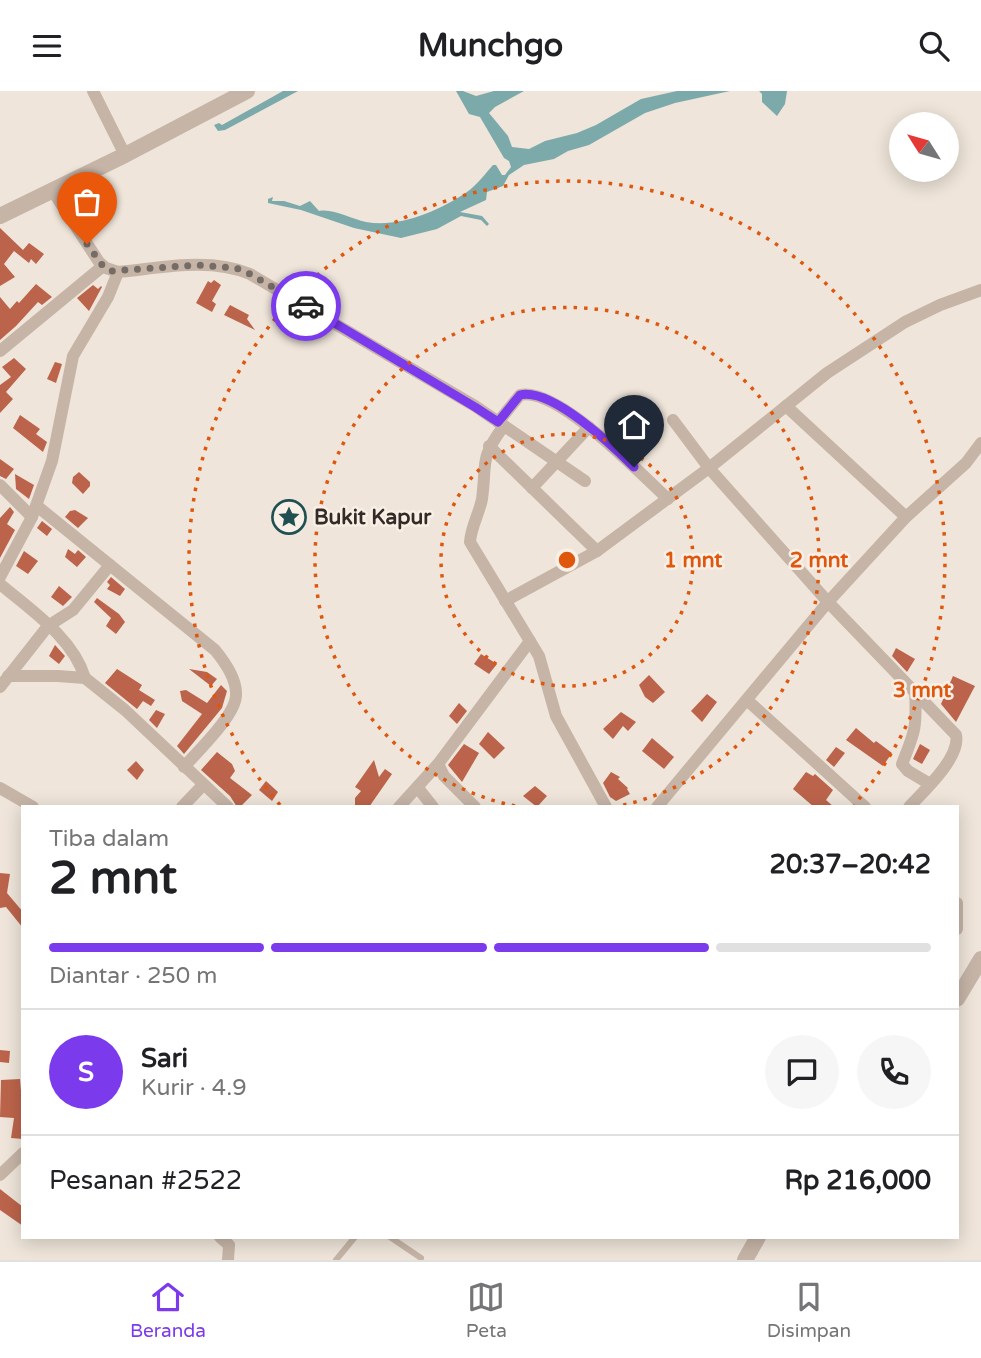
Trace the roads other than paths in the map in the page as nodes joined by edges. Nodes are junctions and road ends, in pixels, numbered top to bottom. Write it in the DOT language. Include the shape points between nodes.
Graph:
graph roads {
  1 [pos="93,91"];
  2 [pos="247,91"];
  3 [pos="125,155"];
  4 [pos="52,190"];
  5 [pos="0,216"];
  6 [pos="103,266"];
  7 [pos="118,272"];
  8 [pos="981,291"];
  9 [pos="0,351"];
  10 [pos="786,406"];
  11 [pos="673,421"];
  12 [pos="501,425"];
  13 [pos="589,427"];
  14 [pos="981,443"];
  15 [pos="489,446"];
  16 [pos="556,462"];
  17 [pos="709,468"];
  18 [pos="585,481"];
  19 [pos="0,485"];
  20 [pos="532,488"];
  21 [pos="668,499"];
  22 [pos="34,512"];
  23 [pos="906,517"];
  24 [pos="597,551"];
  25 [pos="110,565"];
  26 [pos="0,577"];
  27 [pos="0,584"];
  28 [pos="505,601"];
  29 [pos="828,602"];
  30 [pos="48,626"];
  31 [pos="530,641"];
  32 [pos="9,676"];
  33 [pos="85,678"];
  34 [pos="0,687"];
  35 [pos="915,691"];
  36 [pos="747,700"];
  37 [pos="438,764"];
  38 [pos="184,767"];
  39 [pos="203,785"];
  40 [pos="930,785"];
  41 [pos="0,788"];
  42 [pos="418,788"];
  43 [pos="664,804"];
  44 [pos="30,805"];
  45 [pos="184,805"];
  46 [pos="226,805"];
  47 [pos="401,805"];
  48 [pos="431,805"];
  49 [pos="473,805"];
  50 [pos="605,805"];
  51 [pos="863,805"];
  52 [pos="911,805"];
  53 [pos="981,959"];
  54 [pos="959,996"];
  55 [pos="21,1155"];
  56 [pos="5,1170"];
  57 [pos="222,1239"];
  58 [pos="353,1239"];
  59 [pos="393,1239"];
  60 [pos="757,1239"];
  61 [pos="421,1258"];
  62 [pos="228,1260"];
  63 [pos="336,1260"];
  64 [pos="745,1260"];
  1 -- 3 [label="street"];
  2 -- 3 [label="street"];
  3 -- 4 [label="street"];
  4 -- 5 [label="street"];
  4 -- 6 [label="street"];
  6 -- 7 [label="street"];
  6 -- 9 [label="street"];
  7 -- 12 [label="street" via="198,265 243,271"];
  7 -- 22 [label="street" via="73,356 52,461"];
  8 -- 10 [label="street" via="905,322 818,379"];
  10 -- 17 [label="street"];
  10 -- 23 [label="street"];
  11 -- 17 [label="street"];
  12 -- 13 [label="street" via="516,397 525,394 551,402"];
  12 -- 15 [label="street"];
  12 -- 16 [label="street"];
  13 -- 16 [label="street"];
  13 -- 21 [label="street"];
  14 -- 23 [label="street" via="966,463"];
  15 -- 20 [label="street"];
  15 -- 28 [label="street" via="470,542"];
  16 -- 18 [label="street"];
  16 -- 20 [label="street"];
  17 -- 21 [label="street"];
  17 -- 29 [label="street"];
  19 -- 22 [label="street"];
  20 -- 24 [label="street"];
  21 -- 24 [label="street"];
  22 -- 25 [label="street"];
  22 -- 26 [label="street"];
  23 -- 29 [label="street"];
  24 -- 28 [label="street"];
  25 -- 30 [label="street" via="73,610"];
  25 -- 38 [label="street" via="215,650 234,685 232,710"];
  27 -- 30 [label="street"];
  28 -- 31 [label="street"];
  29 -- 35 [label="street"];
  29 -- 36 [label="street"];
  30 -- 32 [label="street"];
  30 -- 33 [label="street" via="73,651"];
  31 -- 37 [label="street"];
  31 -- 50 [label="street" via="542,662 556,716"];
  32 -- 33 [label="street"];
  32 -- 34 [label="street"];
  33 -- 38 [label="street"];
  35 -- 40 [label="street" via="916,726 902,764"];
  35 -- 40 [label="street" via="957,740 950,759"];
  36 -- 43 [label="street"];
  36 -- 51 [label="street"];
  37 -- 42 [label="street"];
  37 -- 49 [label="street"];
  38 -- 39 [label="street"];
  39 -- 45 [label="street"];
  39 -- 46 [label="street"];
  40 -- 52 [label="street"];
  41 -- 44 [label="street"];
  42 -- 47 [label="street"];
  42 -- 48 [label="street"];
  53 -- 54 [label="street"];
  55 -- 56 [label="street"];
  57 -- 62 [label="street" via="229,1245"];
  58 -- 63 [label="lane"];
  59 -- 61 [label="lane"];
  60 -- 64 [label="street"];
}
